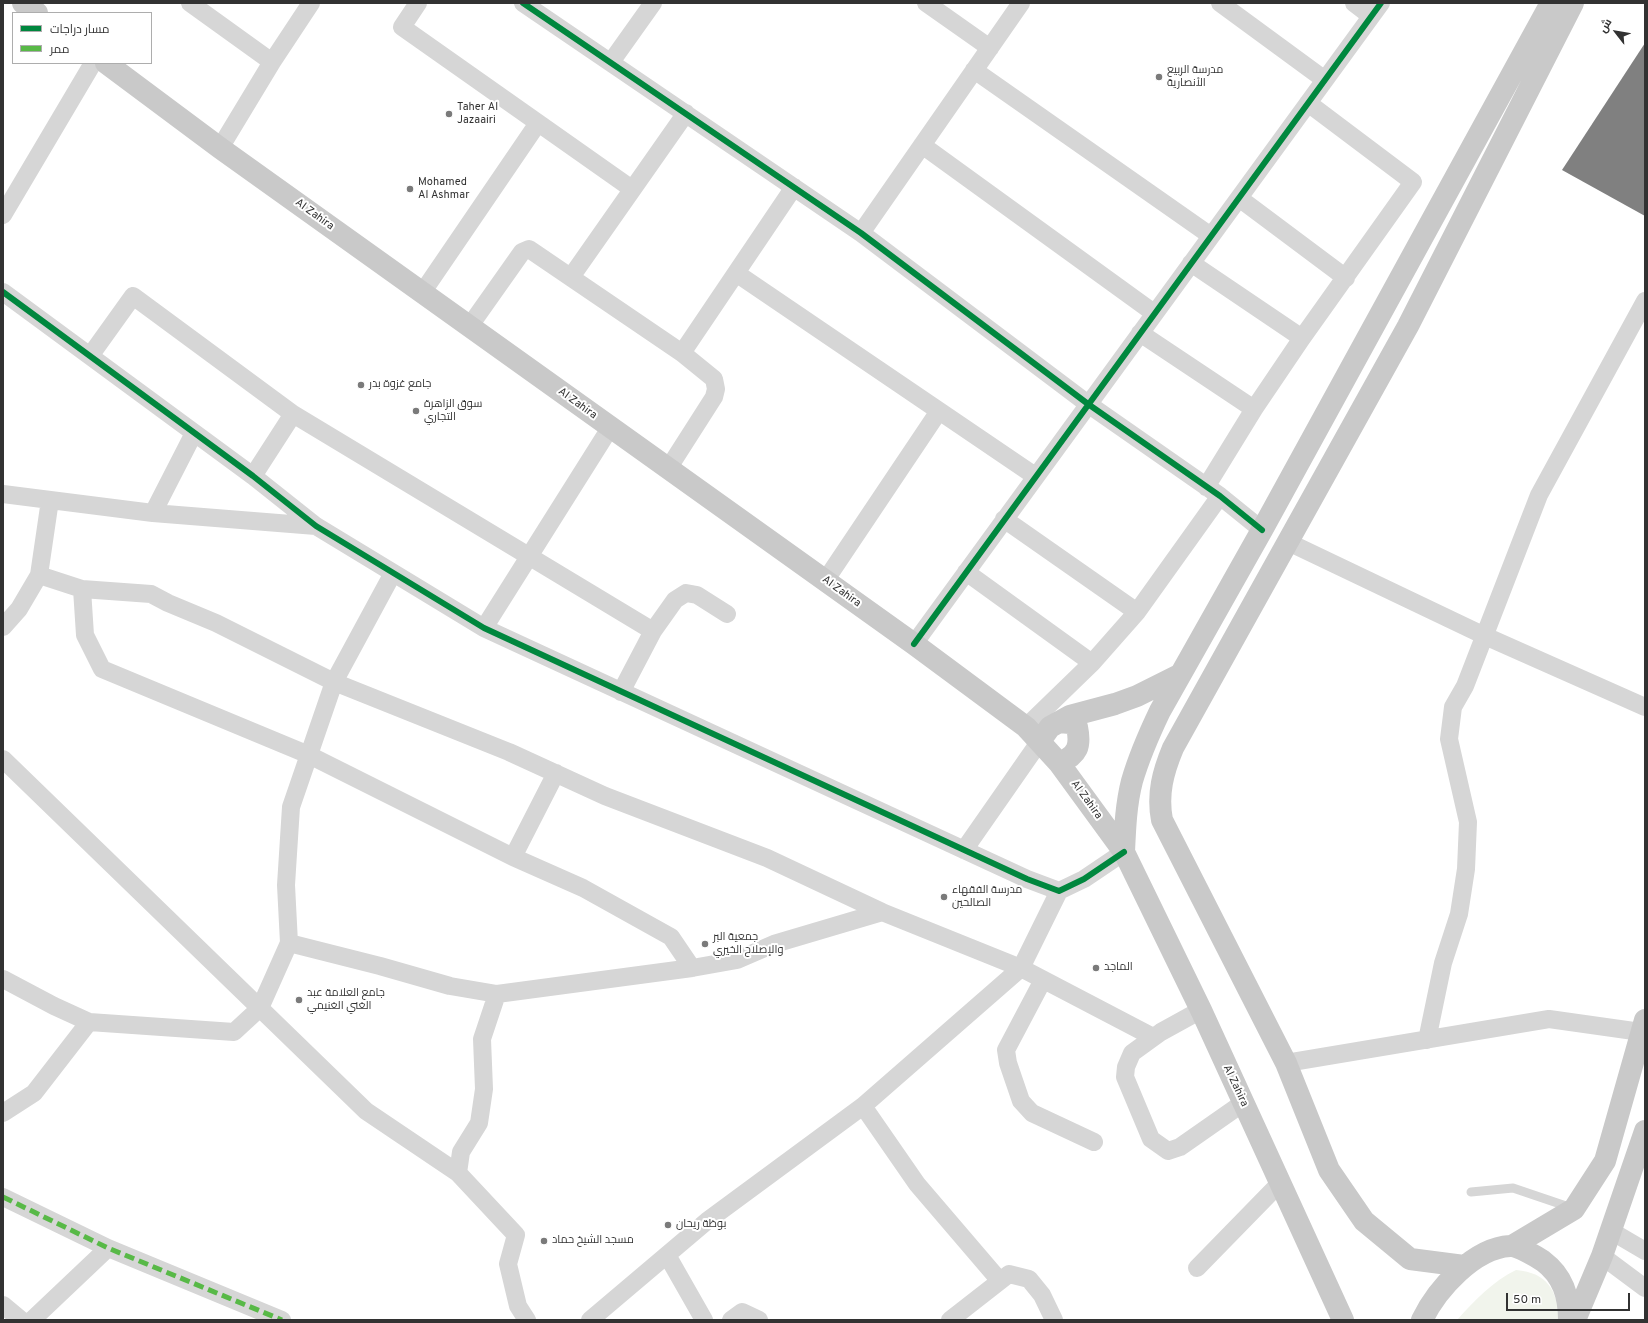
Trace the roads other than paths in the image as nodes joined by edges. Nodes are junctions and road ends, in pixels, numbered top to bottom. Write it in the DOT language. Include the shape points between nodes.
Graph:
graph roads {
  1 [pos="23,3"];
  2 [pos="190,3"];
  3 [pos="311,3"];
  4 [pos="418,3"];
  5 [pos="523,3"];
  6 [pos="653,3"];
  7 [pos="926,3"];
  8 [pos="1021,3"];
  9 [pos="1222,3"];
  10 [pos="1354,3"];
  11 [pos="1550,3"];
  12 [pos="1572,3"];
  13 [pos="1376,10"];
  14 [pos="35,12"];
  15 [pos="990,48"];
  16 [pos="272,62"];
  17 [pos="611,62"];
  18 [pos="92,64"];
  19 [pos="107,64"];
  20 [pos="974,70"];
  21 [pos="1325,80"];
  22 [pos="1308,103"];
  23 [pos="686,113"];
  24 [pos="538,123"];
  25 [pos="922,145"];
  26 [pos="220,148"];
  27 [pos="794,187"];
  28 [pos="632,189"];
  29 [pos="1238,198"];
  30 [pos="3,215"];
  31 [pos="861,232"];
  32 [pos="1211,236"];
  33 [pos="1191,263"];
  34 [pos="736,273"];
  35 [pos="571,277"];
  36 [pos="1346,278"];
  37 [pos="3,292"];
  38 [pos="422,293"];
  39 [pos="1645,302"];
  40 [pos="1154,313"];
  41 [pos="470,327"];
  42 [pos="1140,333"];
  43 [pos="1302,338"];
  44 [pos="682,353"];
  45 [pos="90,356"];
  46 [pos="1088,404"];
  47 [pos="1254,409"];
  48 [pos="939,411"];
  49 [pos="293,414"];
  50 [pos="610,428"];
  51 [pos="194,433"];
  52 [pos="668,469"];
  53 [pos="254,476"];
  54 [pos="1035,476"];
  55 [pos="1213,491"];
  56 [pos="3,494"];
  57 [pos="50,500"];
  58 [pos="153,513"];
  59 [pos="1004,519"];
  60 [pos="316,526"];
  61 [pos="1262,530"];
  62 [pos="1288,542"];
  63 [pos="530,556"];
  64 [pos="966,572"];
  65 [pos="393,573"];
  66 [pos="38,575"];
  67 [pos="825,581"];
  68 [pos="82,589"];
  69 [pos="1137,612"];
  70 [pos="728,614"];
  71 [pos="3,627"];
  72 [pos="484,628"];
  73 [pos="653,631"];
  74 [pos="1485,636"];
  75 [pos="914,644"];
  76 [pos="1092,663"];
  77 [pos="1179,675"];
  78 [pos="334,682"];
  79 [pos="621,692"];
  80 [pos="1645,707"];
  81 [pos="1059,722"];
  82 [pos="1033,734"];
  83 [pos="309,755"];
  84 [pos="1059,763"];
  85 [pos="5,766"];
  86 [pos="556,773"];
  87 [pos="964,850"];
  88 [pos="1124,852"];
  89 [pos="513,857"];
  90 [pos="1059,891"];
  91 [pos="882,912"];
  92 [pos="289,943"];
  93 [pos="692,968"];
  94 [pos="1021,968"];
  95 [pos="3,979"];
  96 [pos="1043,980"];
  97 [pos="497,994"];
  98 [pos="260,1008"];
  99 [pos="1200,1010"];
  100 [pos="88,1022"];
  101 [pos="1644,1028"];
  102 [pos="1153,1038"];
  103 [pos="1426,1040"];
  104 [pos="1286,1064"];
  105 [pos="1243,1102"];
  106 [pos="863,1106"];
  107 [pos="3,1113"];
  108 [pos="1644,1140"];
  109 [pos="1094,1142"];
  110 [pos="458,1173"];
  111 [pos="1280,1183"];
  112 [pos="1471,1192"];
  113 [pos="3,1197"];
  114 [pos="1574,1209"];
  115 [pos="1611,1231"];
  116 [pos="1512,1246"];
  117 [pos="108,1248"];
  118 [pos="1645,1251"];
  119 [pos="668,1255"];
  120 [pos="1602,1256"];
  121 [pos="1464,1266"];
  122 [pos="1197,1268"];
  123 [pos="1000,1281"];
  124 [pos="1645,1288"];
  125 [pos="3,1305"];
  126 [pos="1337,1318"];
  127 [pos="21,1320"];
  128 [pos="32,1320"];
  129 [pos="282,1320"];
  130 [pos="527,1320"];
  131 [pos="590,1320"];
  132 [pos="704,1320"];
  133 [pos="731,1320"];
  134 [pos="759,1320"];
  135 [pos="950,1320"];
  136 [pos="1054,1320"];
  137 [pos="1422,1320"];
  138 [pos="1569,1320"];
  139 [pos="1575,1320"];
  1 -- 14 [label="main road"];
  2 -- 16 [label="street"];
  3 -- 16 [label="street"];
  4 -- 24 [label="street" via="402,27"];
  5 -- 17 [label="street"];
  6 -- 17 [label="street"];
  7 -- 15 [label="street"];
  8 -- 15 [label="street"];
  9 -- 21 [label="street"];
  10 -- 13 [label="street"];
  11 -- 61 [label="main road"];
  12 -- 62 [label="main road" via="1408,326"];
  13 -- 21 [label="street"];
  15 -- 20 [label="street"];
  16 -- 26 [label="street"];
  17 -- 23 [label="street"];
  18 -- 30 [label="street"];
  19 -- 26 [label="main road, Al Zahira"];
  20 -- 25 [label="street"];
  20 -- 32 [label="street"];
  21 -- 22 [label="street"];
  22 -- 29 [label="street"];
  22 -- 36 [label="street" via="1413,182"];
  23 -- 27 [label="street"];
  23 -- 28 [label="street"];
  24 -- 28 [label="street"];
  24 -- 38 [label="street"];
  25 -- 31 [label="street"];
  25 -- 40 [label="street"];
  26 -- 38 [label="main road, Al Zahira"];
  27 -- 31 [label="street"];
  27 -- 34 [label="street"];
  28 -- 35 [label="street"];
  29 -- 32 [label="street"];
  29 -- 36 [label="street"];
  31 -- 46 [label="street"];
  32 -- 33 [label="street"];
  33 -- 40 [label="street"];
  33 -- 43 [label="street"];
  34 -- 44 [label="street"];
  34 -- 48 [label="street"];
  35 -- 41 [label="street" via="529,249 522,252"];
  35 -- 44 [label="street"];
  36 -- 43 [label="street"];
  37 -- 45 [label="street"];
  38 -- 41 [label="main road, Al Zahira"];
  39 -- 74 [label="street" via="1539,495"];
  40 -- 42 [label="street"];
  41 -- 50 [label="main road, Al Zahira"];
  42 -- 46 [label="street"];
  42 -- 47 [label="street"];
  43 -- 47 [label="street"];
  44 -- 52 [label="street" via="714,378 716,389 714,397"];
  45 -- 49 [label="street" via="133,296"];
  45 -- 51 [label="street"];
  46 -- 54 [label="street"];
  46 -- 55 [label="street"];
  47 -- 55 [label="street"];
  48 -- 54 [label="street"];
  48 -- 67 [label="street"];
  49 -- 53 [label="street"];
  49 -- 63 [label="street"];
  50 -- 52 [label="main road, Al Zahira"];
  50 -- 63 [label="street"];
  51 -- 53 [label="street"];
  51 -- 58 [label="street"];
  52 -- 67 [label="main road, Al Zahira"];
  53 -- 60 [label="street"];
  54 -- 59 [label="street"];
  55 -- 61 [label="street"];
  55 -- 69 [label="street"];
  56 -- 57 [label="street"];
  57 -- 58 [label="street"];
  57 -- 66 [label="street"];
  58 -- 60 [label="street"];
  59 -- 64 [label="street"];
  59 -- 69 [label="street"];
  60 -- 65 [label="street"];
  61 -- 77 [label="main road"];
  62 -- 74 [label="street"];
  62 -- 104 [label="main road" via="1173,748 1163,778 1160,806 1162,820 1171,839"];
  63 -- 72 [label="street"];
  63 -- 73 [label="street"];
  64 -- 75 [label="street"];
  64 -- 76 [label="street"];
  65 -- 72 [label="street"];
  65 -- 78 [label="street"];
  66 -- 68 [label="street"];
  66 -- 71 [label="street" via="19,609"];
  67 -- 75 [label="main road, Al Zahira"];
  68 -- 78 [label="street" via="151,594 216,623"];
  68 -- 83 [label="street" via="85,635 102,669"];
  69 -- 76 [label="street"];
  70 -- 73 [label="street" via="697,595 686,593 675,600"];
  72 -- 79 [label="street"];
  73 -- 79 [label="street"];
  74 -- 80 [label="street"];
  74 -- 103 [label="street" via="1454,707 1449,739 1468,822 1466,869 1460,914 1443,963"];
  75 -- 82 [label="main road, Al Zahira"];
  76 -- 82 [label="street"];
  77 -- 81 [label="main road" via="1137,696 1070,716"];
  77 -- 88 [label="main road" via="1151,730 1132,782"];
  78 -- 83 [label="street"];
  78 -- 86 [label="street"];
  79 -- 87 [label="street"];
  81 -- 82 [label="main road"];
  81 -- 84 [label="main road" via="1070,722 1077,727 1080,739 1071,757"];
  82 -- 84 [label="main road, Al Zahira"];
  82 -- 87 [label="street"];
  83 -- 89 [label="street"];
  83 -- 92 [label="street" via="291,807 286,885"];
  84 -- 88 [label="main road, Al Zahira"];
  85 -- 98 [label="street"];
  86 -- 89 [label="street"];
  86 -- 91 [label="street" via="605,796 767,858"];
  87 -- 90 [label="street"];
  88 -- 90 [label="street" via="1084,879"];
  88 -- 99 [label="main road, Al Zahira"];
  89 -- 93 [label="street" via="583,888 671,937"];
  90 -- 94 [label="street"];
  91 -- 93 [label="street" via="774,944 737,960"];
  91 -- 94 [label="street"];
  92 -- 97 [label="street" via="450,986"];
  92 -- 98 [label="street"];
  93 -- 97 [label="street"];
  94 -- 96 [label="street"];
  94 -- 106 [label="street"];
  95 -- 100 [label="street"];
  96 -- 102 [label="street"];
  96 -- 109 [label="street" via="1006,1050 1008,1063 1021,1101 1032,1113"];
  97 -- 110 [label="street" via="482,1039 484,1089 479,1122 461,1152"];
  98 -- 100 [label="street" via="234,1032"];
  98 -- 110 [label="street" via="366,1111"];
  99 -- 102 [label="street"];
  99 -- 105 [label="main road, Al Zahira"];
  100 -- 107 [label="street" via="34,1093"];
  101 -- 103 [label="street" via="1549,1019"];
  101 -- 114 [label="main road" via="1605,1160"];
  102 -- 105 [label="street" via="1132,1054 1125,1077 1151,1139 1168,1150 1180,1147"];
  103 -- 104 [label="street"];
  104 -- 121 [label="main road" via="1329,1170 1364,1221 1410,1259"];
  105 -- 111 [label="main road, Al Zahira"];
  106 -- 119 [label="street" via="707,1222"];
  106 -- 123 [label="street" via="917,1184"];
  108 -- 115 [label="main road"];
  110 -- 130 [label="street" via="516,1235 508,1264 518,1306"];
  111 -- 122 [label="street"];
  111 -- 126 [label="main road, Al Zahira"];
  112 -- 114 [label="lane" via="1513,1188"];
  113 -- 117 [label="street"];
  114 -- 116 [label="main road"];
  115 -- 118 [label="street"];
  115 -- 120 [label="main road"];
  116 -- 121 [label="main road" via="1495,1250"];
  116 -- 138 [label="main road" via="1538,1257 1560,1277 1566,1292"];
  117 -- 128 [label="street"];
  117 -- 129 [label="street"];
  119 -- 131 [label="street"];
  119 -- 132 [label="street"];
  120 -- 124 [label="street"];
  120 -- 139 [label="main road"];
  121 -- 137 [label="main road" via="1441,1290"];
  123 -- 135 [label="street"];
  123 -- 136 [label="street" via="1009,1274 1029,1279 1042,1295"];
  125 -- 127 [label="street"];
  133 -- 134 [label="street" via="742,1312"];
}
